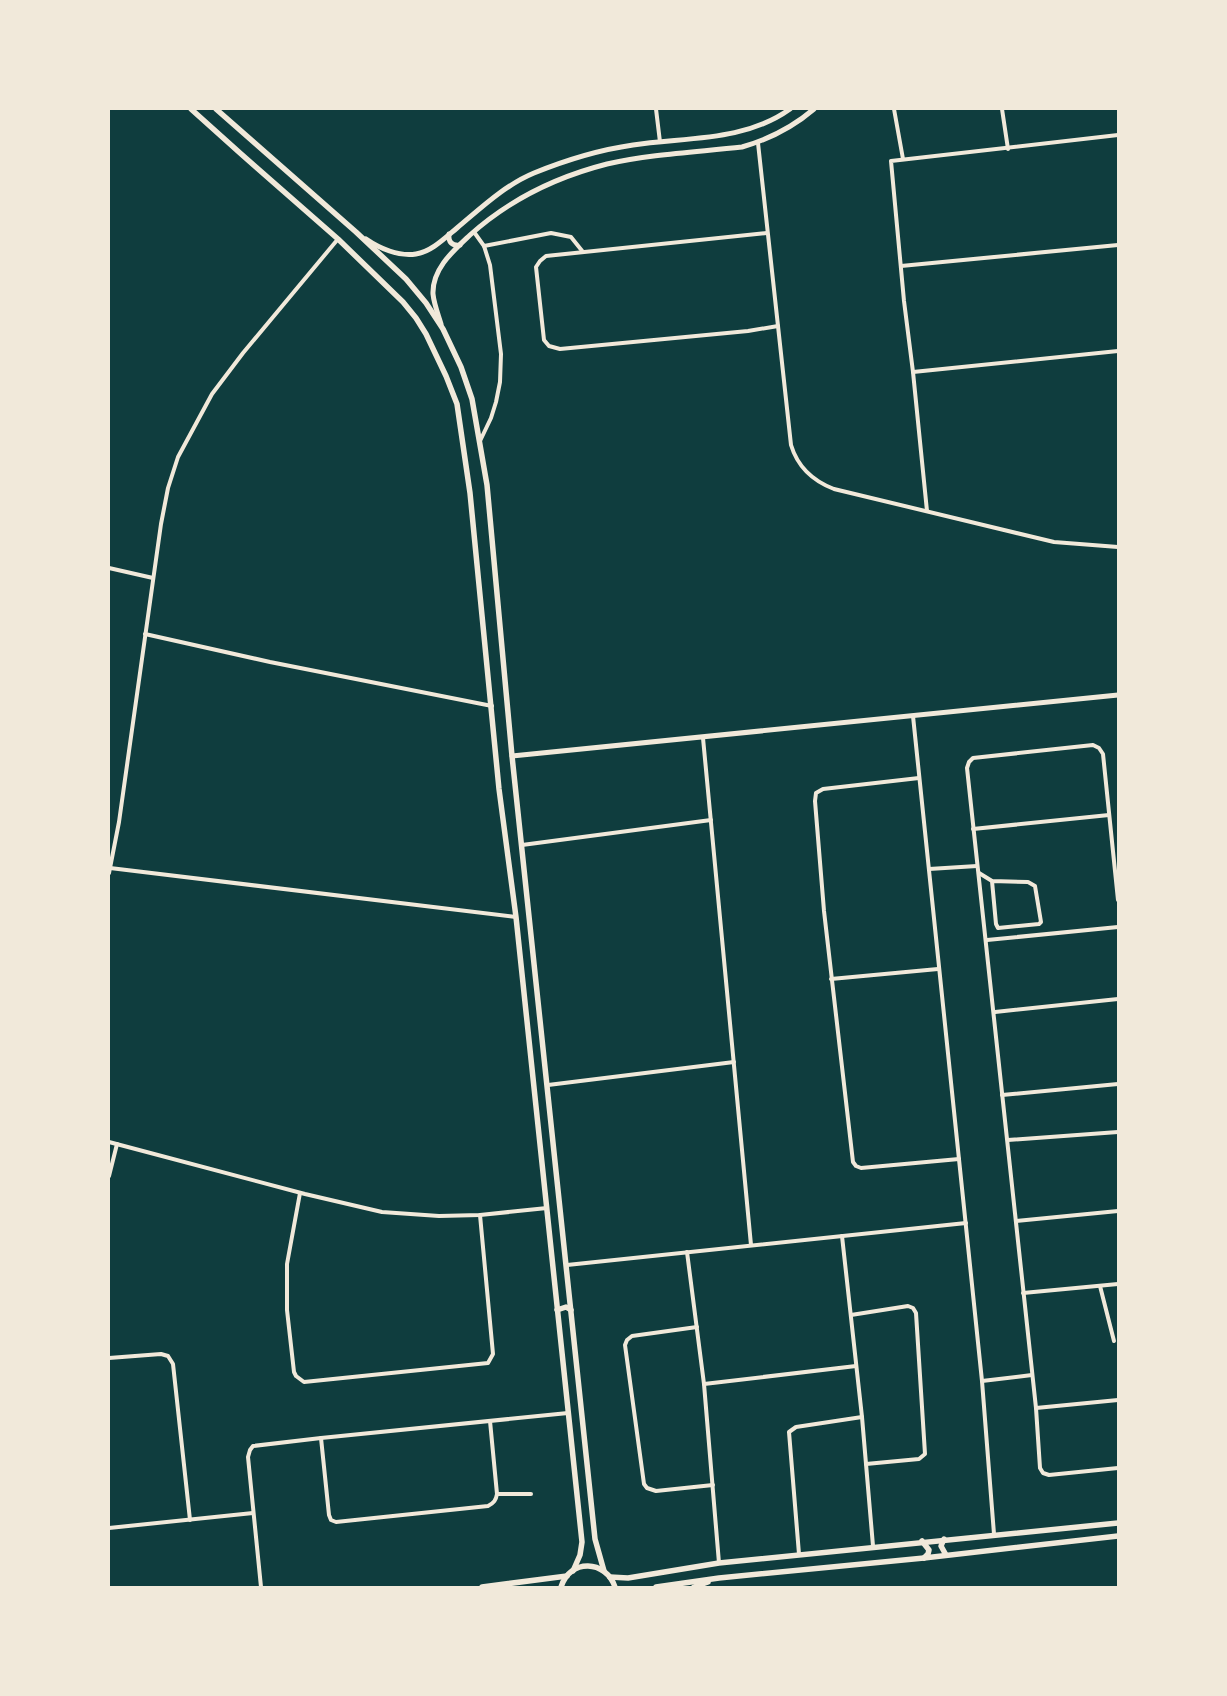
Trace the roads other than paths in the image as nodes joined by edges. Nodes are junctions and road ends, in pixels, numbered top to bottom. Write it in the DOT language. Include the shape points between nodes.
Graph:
graph roads {
  1 [pos="191,109"];
  2 [pos="216,109"];
  3 [pos="656,109"];
  4 [pos="790,109"];
  5 [pos="814,109"];
  6 [pos="894,109"];
  7 [pos="1002,109"];
  8 [pos="1118,135"];
  9 [pos="660,142"];
  10 [pos="758,142"];
  11 [pos="1008,149"];
  12 [pos="903,159"];
  13 [pos="356,232"];
  14 [pos="474,232"];
  15 [pos="767,232"];
  16 [pos="449,234"];
  17 [pos="338,238"];
  18 [pos="460,245"];
  19 [pos="1118,245"];
  20 [pos="484,246"];
  21 [pos="583,252"];
  22 [pos="901,266"];
  23 [pos="778,326"];
  24 [pos="443,329"];
  25 [pos="1118,351"];
  26 [pos="913,372"];
  27 [pos="480,441"];
  28 [pos="926,511"];
  29 [pos="1118,547"];
  30 [pos="109,568"];
  31 [pos="153,578"];
  32 [pos="145,634"];
  33 [pos="1118,695"];
  34 [pos="492,706"];
  35 [pos="913,716"];
  36 [pos="703,738"];
  37 [pos="512,756"];
  38 [pos="919,778"];
  39 [pos="1109,815"];
  40 [pos="711,820"];
  41 [pos="973,829"];
  42 [pos="522,845"];
  43 [pos="977,866"];
  44 [pos="929,869"];
  45 [pos="109,871"];
  46 [pos="978,873"];
  47 [pos="992,881"];
  48 [pos="1118,900"];
  49 [pos="516,917"];
  50 [pos="1118,927"];
  51 [pos="987,940"];
  52 [pos="938,969"];
  53 [pos="831,979"];
  54 [pos="538,988"];
  55 [pos="524,989"];
  56 [pos="1118,999"];
  57 [pos="526,1011"];
  58 [pos="540,1011"];
  59 [pos="995,1012"];
  60 [pos="734,1062"];
  61 [pos="1118,1084"];
  62 [pos="548,1085"];
  63 [pos="1002,1095"];
  64 [pos="1118,1132"];
  65 [pos="1008,1140"];
  66 [pos="109,1142"];
  67 [pos="117,1144"];
  68 [pos="958,1159"];
  69 [pos="109,1176"];
  70 [pos="300,1193"];
  71 [pos="547,1208"];
  72 [pos="1118,1211"];
  73 [pos="480,1215"];
  74 [pos="1016,1221"];
  75 [pos="966,1223"];
  76 [pos="842,1236"];
  77 [pos="752,1245"];
  78 [pos="687,1252"];
  79 [pos="567,1265"];
  80 [pos="1118,1284"];
  81 [pos="1100,1286"];
  82 [pos="569,1287"];
  83 [pos="555,1288"];
  84 [pos="1023,1293"];
  85 [pos="557,1310"];
  86 [pos="571,1310"];
  87 [pos="851,1315"];
  88 [pos="697,1327"];
  89 [pos="1114,1341"];
  90 [pos="109,1358"];
  91 [pos="856,1366"];
  92 [pos="1032,1374"];
  93 [pos="982,1381"];
  94 [pos="704,1384"];
  95 [pos="1118,1400"];
  96 [pos="1036,1408"];
  97 [pos="568,1413"];
  98 [pos="862,1417"];
  99 [pos="490,1421"];
  100 [pos="321,1438"];
  101 [pos="866,1464"];
  102 [pos="1118,1468"];
  103 [pos="712,1485"];
  104 [pos="497,1494"];
  105 [pos="531,1494"];
  106 [pos="254,1513"];
  107 [pos="190,1520"];
  108 [pos="1118,1522"];
  109 [pos="109,1528"];
  110 [pos="994,1534"];
  111 [pos="1118,1536"];
  112 [pos="944,1539"];
  113 [pos="922,1541"];
  114 [pos="873,1546"];
  115 [pos="799,1554"];
  116 [pos="946,1555"];
  117 [pos="924,1558"];
  118 [pos="718,1563"];
  119 [pos="573,1571"];
  120 [pos="604,1571"];
  121 [pos="567,1576"];
  122 [pos="610,1577"];
  123 [pos="719,1578"];
  124 [pos="261,1587"];
  125 [pos="482,1587"];
  126 [pos="561,1587"];
  127 [pos="615,1587"];
  128 [pos="656,1587"];
  129 [pos="694,1587"];
  1 -- 17 [label="main road"];
  2 -- 13 [label="main road"];
  3 -- 9 [label="street"];
  4 -- 9 [label="street" via="736,134"];
  5 -- 10 [label="street" via="794,125"];
  6 -- 12 [label="street"];
  7 -- 11 [label="street"];
  8 -- 11 [label="street"];
  9 -- 16 [label="street" via="596,152 531,174 498,193"];
  10 -- 14 [label="street" via="742,147 607,164 572,174 510,205"];
  10 -- 15 [label="street"];
  11 -- 12 [label="street"];
  12 -- 22 [label="street" via="891,162"];
  13 -- 16 [label="street" via="375,245 406,255 425,252"];
  13 -- 24 [label="main road" via="406,279"];
  14 -- 18 [label="street"];
  14 -- 20 [label="street"];
  15 -- 21 [label="street"];
  15 -- 23 [label="street"];
  16 -- 18 [label="street" via="450,242"];
  17 -- 31 [label="street" via="243,353 212,394 193,427 178,457 168,488"];
  17 -- 34 [label="main road" via="416,318 457,404 470,493"];
  18 -- 24 [label="street" via="446,260 434,282 434,304"];
  19 -- 22 [label="street"];
  20 -- 21 [label="street" via="550,233 571,238"];
  20 -- 27 [label="street" via="490,264 501,354 496,402"];
  21 -- 23 [label="street" via="549,254 536,267 544,340 553,348"];
  22 -- 26 [label="street"];
  23 -- 28 [label="street" via="791,445 804,470 834,489"];
  24 -- 27 [label="main road" via="472,398"];
  25 -- 26 [label="street"];
  26 -- 28 [label="street"];
  27 -- 37 [label="main road" via="494,547"];
  28 -- 29 [label="street" via="1054,542"];
  30 -- 31 [label="street"];
  31 -- 32 [label="street"];
  32 -- 34 [label="street"];
  32 -- 45 [label="street" via="119,822"];
  33 -- 35 [label="street"];
  34 -- 49 [label="main road" via="499,790"];
  35 -- 36 [label="street"];
  35 -- 38 [label="street"];
  36 -- 37 [label="street"];
  36 -- 40 [label="street"];
  37 -- 42 [label="main road"];
  38 -- 44 [label="street"];
  38 -- 53 [label="street" via="823,789 816,793"];
  39 -- 41 [label="street"];
  39 -- 41 [label="street" via="1103,754 1093,745 971,759 968,768"];
  39 -- 48 [label="street"];
  40 -- 42 [label="street"];
  40 -- 60 [label="street"];
  41 -- 43 [label="street"];
  42 -- 54 [label="main road"];
  43 -- 44 [label="street"];
  43 -- 46 [label="street"];
  44 -- 52 [label="street"];
  45 -- 49 [label="street"];
  46 -- 47 [label="street"];
  46 -- 51 [label="street"];
  47 -- 47 [label="street" via="1028,882 1035,886 1041,922 998,928"];
  49 -- 55 [label="main road"];
  50 -- 51 [label="street"];
  51 -- 59 [label="street"];
  52 -- 53 [label="street"];
  52 -- 68 [label="street"];
  53 -- 68 [label="street" via="854,1165 861,1168"];
  54 -- 55 [label="main road" via="530,992"];
  54 -- 58 [label="main road"];
  55 -- 57 [label="main road"];
  56 -- 59 [label="street"];
  57 -- 58 [label="main road" via="532,1007"];
  57 -- 71 [label="main road"];
  58 -- 62 [label="main road"];
  59 -- 63 [label="street"];
  60 -- 62 [label="street"];
  60 -- 77 [label="street"];
  61 -- 63 [label="street"];
  62 -- 79 [label="main road"];
  63 -- 65 [label="street"];
  64 -- 65 [label="street"];
  65 -- 74 [label="street"];
  66 -- 67 [label="street"];
  67 -- 69 [label="street"];
  67 -- 70 [label="street"];
  68 -- 75 [label="street"];
  70 -- 73 [label="street" via="397,1214"];
  70 -- 73 [label="street" via="287,1264 286,1304 294,1372 304,1382 491,1361 493,1354"];
  71 -- 73 [label="street"];
  71 -- 83 [label="main road"];
  72 -- 74 [label="street"];
  74 -- 84 [label="street"];
  75 -- 76 [label="street"];
  75 -- 93 [label="street"];
  76 -- 77 [label="street"];
  76 -- 87 [label="street"];
  77 -- 78 [label="street"];
  78 -- 79 [label="street"];
  78 -- 88 [label="street"];
  79 -- 82 [label="main road"];
  80 -- 81 [label="street"];
  81 -- 84 [label="street"];
  81 -- 89 [label="street"];
  82 -- 83 [label="main road" via="560,1291"];
  82 -- 86 [label="main road"];
  83 -- 85 [label="main road"];
  84 -- 92 [label="street"];
  85 -- 86 [label="main road" via="566,1307"];
  85 -- 97 [label="main road"];
  86 -- 120 [label="main road" via="595,1539"];
  87 -- 91 [label="street"];
  87 -- 101 [label="street" via="908,1306 916,1313 925,1454 918,1459"];
  88 -- 94 [label="street"];
  88 -- 103 [label="street" via="632,1336 626,1345 644,1484 656,1491"];
  90 -- 107 [label="street" via="161,1354 168,1356 173,1364"];
  91 -- 94 [label="street"];
  91 -- 98 [label="street"];
  92 -- 93 [label="street"];
  92 -- 96 [label="street"];
  93 -- 110 [label="street"];
  94 -- 103 [label="street"];
  95 -- 96 [label="street"];
  96 -- 102 [label="street" via="1043,1473"];
  97 -- 99 [label="street"];
  97 -- 119 [label="main road" via="582,1542"];
  98 -- 101 [label="street"];
  98 -- 115 [label="street" via="796,1427 789,1432"];
  99 -- 100 [label="street"];
  99 -- 104 [label="street"];
  100 -- 104 [label="street" via="329,1515 333,1522 488,1506 496,1500"];
  100 -- 106 [label="street" via="254,1446 250,1450"];
  101 -- 114 [label="street"];
  103 -- 118 [label="street"];
  104 -- 105 [label="street"];
  106 -- 107 [label="street"];
  106 -- 124 [label="street"];
  107 -- 109 [label="street"];
  108 -- 110 [label="main road"];
  110 -- 112 [label="main road"];
  111 -- 116 [label="main road"];
  112 -- 113 [label="main road"];
  112 -- 116 [label="main road" via="941,1546"];
  113 -- 114 [label="main road"];
  113 -- 117 [label="main road" via="929,1550"];
  114 -- 115 [label="main road"];
  115 -- 118 [label="main road"];
  116 -- 117 [label="main road"];
  117 -- 123 [label="main road"];
  118 -- 122 [label="main road" via="628,1578"];
  119 -- 120 [label="main road" via="585,1566"];
  119 -- 121 [label="main road"];
  120 -- 122 [label="main road"];
  121 -- 125 [label="main road"];
  121 -- 126 [label="main road"];
  122 -- 127 [label="main road"];
  123 -- 128 [label="main road"];
  123 -- 129 [label="main road"];
}
